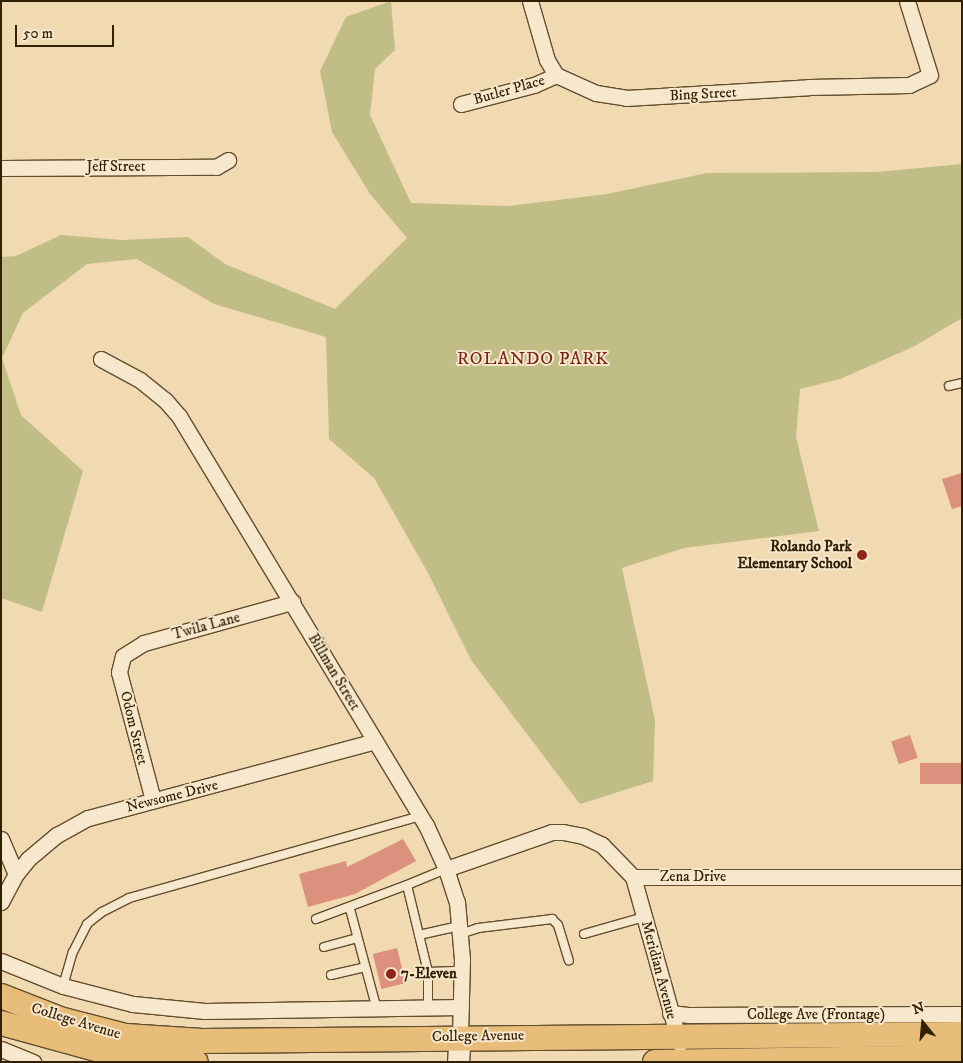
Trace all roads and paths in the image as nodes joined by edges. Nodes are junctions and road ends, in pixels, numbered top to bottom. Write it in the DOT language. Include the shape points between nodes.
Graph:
graph roads {
  1 [pos="530,1"];
  2 [pos="907,1"];
  3 [pos="556,75"];
  4 [pos="461,104"];
  5 [pos="228,160"];
  6 [pos="1,168"];
  7 [pos="101,358"];
  8 [pos="962,383"];
  9 [pos="949,386"];
  10 [pos="292,602"];
  11 [pos="123,656"];
  12 [pos="375,741"];
  13 [pos="153,800"];
  14 [pos="421,816"];
  15 [pos="1,839"];
  16 [pos="446,869"];
  17 [pos="16,874"];
  18 [pos="633,877"];
  19 [pos="962,877"];
  20 [pos="407,885"];
  21 [pos="1,902"];
  22 [pos="350,909"];
  23 [pos="644,917"];
  24 [pos="316,919"];
  25 [pos="459,930"];
  26 [pos="584,934"];
  27 [pos="419,935"];
  28 [pos="357,938"];
  29 [pos="324,947"];
  30 [pos="569,960"];
  31 [pos="1,961"];
  32 [pos="365,967"];
  33 [pos="462,971"];
  34 [pos="428,972"];
  35 [pos="331,975"];
  36 [pos="64,986"];
  37 [pos="1,996"];
  38 [pos="461,1006"];
  39 [pos="428,1008"];
  40 [pos="376,1010"];
  41 [pos="670,1013"];
  42 [pos="962,1014"];
  43 [pos="1,1023"];
  44 [pos="962,1034"];
  45 [pos="677,1035"];
  46 [pos="460,1036"];
  47 [pos="1,1049"];
  48 [pos="962,1057"];
  49 [pos="34,1062"];
  50 [pos="196,1062"];
  51 [pos="458,1062"];
  52 [pos="655,1062"];
  53 [pos="686,1062"];
  1 -- 3 [label="street" via="547,60"];
  2 -- 3 [label="street, Bing Street" via="930,75 909,85 822,86 626,98 596,93"];
  3 -- 4 [label="street, Butler Place" via="534,85"];
  5 -- 6 [label="street, Jeff Street" via="216,167"];
  7 -- 10 [label="street, Billman Street" via="140,380 179,416"];
  8 -- 9 [label="lane"];
  10 -- 11 [label="street, Twila Lane" via="144,643"];
  10 -- 12 [label="street, Billman Street"];
  11 -- 13 [label="street, Odom Street" via="119,672"];
  12 -- 13 [label="street, Newsome Drive"];
  12 -- 14 [label="street, Billman Street"];
  13 -- 17 [label="street, Newsome Drive" via="104,813 73,826 42,846"];
  14 -- 16 [label="street, Billman Street"];
  14 -- 36 [label="lane" via="129,898 87,924 73,952"];
  15 -- 17 [label="street"];
  16 -- 18 [label="street" via="552,832 563,832 602,844"];
  16 -- 20 [label="lane"];
  16 -- 25 [label="street, Billman Street" via="457,902"];
  17 -- 21 [label="street, Newsome Drive"];
  18 -- 19 [label="street, Zena Drive"];
  18 -- 23 [label="street, Meridian Avenue"];
  20 -- 22 [label="lane"];
  20 -- 27 [label="lane"];
  22 -- 24 [label="lane"];
  22 -- 28 [label="lane"];
  23 -- 26 [label="lane"];
  23 -- 41 [label="street, Meridian Avenue"];
  25 -- 27 [label="lane"];
  25 -- 30 [label="lane" via="552,919 558,924"];
  25 -- 33 [label="street, Billman Street"];
  27 -- 34 [label="lane"];
  28 -- 29 [label="lane"];
  28 -- 32 [label="lane"];
  31 -- 36 [label="street"];
  32 -- 35 [label="lane"];
  32 -- 40 [label="lane"];
  33 -- 34 [label="lane"];
  33 -- 38 [label="street, Billman Street"];
  34 -- 39 [label="lane"];
  36 -- 40 [label="street" via="133,1004 205,1012"];
  37 -- 46 [label="main road, College Avenue" via="63,1020 126,1036 202,1041"];
  38 -- 39 [label="street"];
  38 -- 46 [label="street, Billman Street"];
  39 -- 40 [label="street"];
  41 -- 42 [label="street, College Ave (Frontage)" via="688,1016"];
  41 -- 45 [label="street, Meridian Avenue"];
  43 -- 50 [label="main road, College Avenue" via="111,1053"];
  44 -- 45 [label="main road, College Avenue"];
  45 -- 46 [label="main road, College Avenue"];
  45 -- 53 [label="street, Meridian Avenue"];
  46 -- 51 [label="main road"];
  47 -- 49 [label="street"];
  48 -- 53 [label="main road"];
  52 -- 53 [label="main road"];
}
